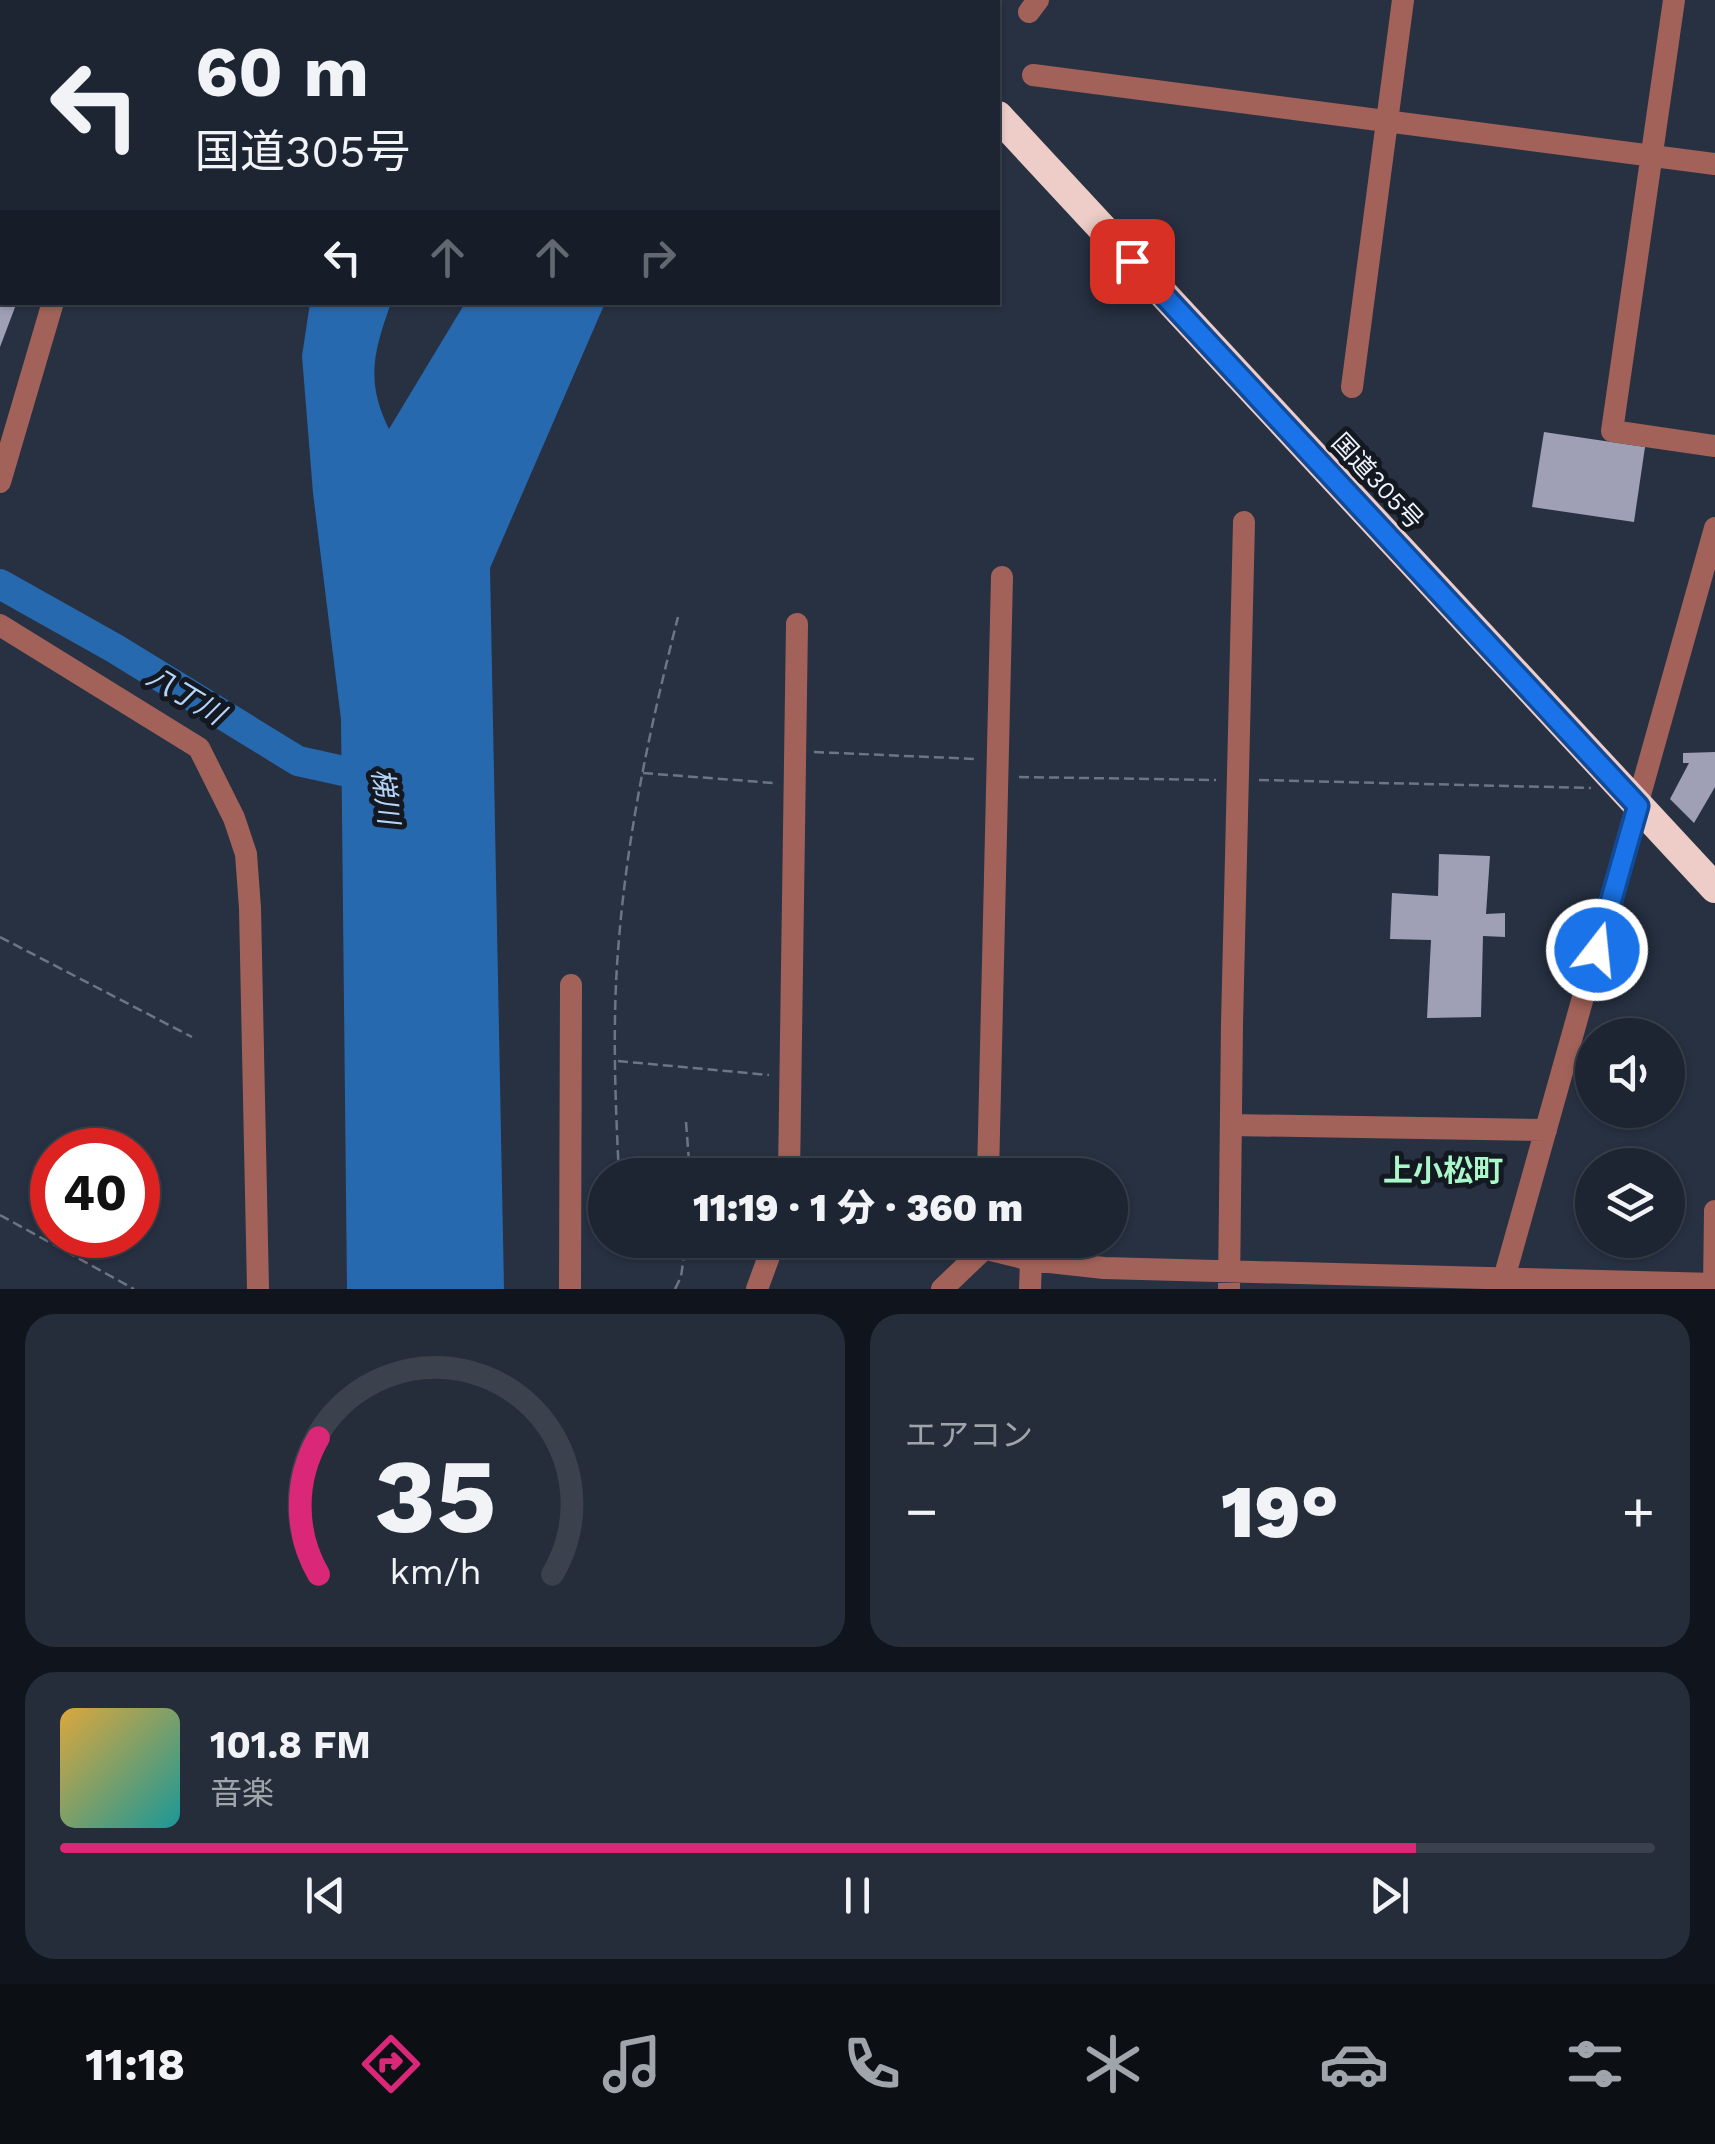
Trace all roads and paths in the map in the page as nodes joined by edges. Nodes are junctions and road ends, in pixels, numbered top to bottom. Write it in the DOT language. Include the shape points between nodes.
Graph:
graph roads {
  1 [pos="1403,0"];
  2 [pos="1674,0"];
  3 [pos="1033,75"];
  4 [pos="1000,118"];
  5 [pos="1385,123"];
  6 [pos="1653,154"];
  7 [pos="1715,164"];
  8 [pos="52,305"];
  9 [pos="1352,388"];
  10 [pos="1715,446"];
  11 [pos="0,482"];
  12 [pos="1244,522"];
  13 [pos="1715,528"];
  14 [pos="1002,577"];
  15 [pos="678,616"];
  16 [pos="798,624"];
  17 [pos="0,625"];
  18 [pos="796,752"];
  19 [pos="998,768"];
  20 [pos="641,773"];
  21 [pos="1239,780"];
  22 [pos="797,785"];
  23 [pos="1628,794"];
  24 [pos="1715,888"];
  25 [pos="0,937"];
  26 [pos="571,985"];
  27 [pos="192,1037"];
  28 [pos="616,1061"];
  29 [pos="792,1078"];
  30 [pos="686,1122"];
  31 [pos="1231,1125"];
  32 [pos="1546,1130"];
  33 [pos="619,1158"];
  34 [pos="689,1158"];
  35 [pos="790,1158"];
  36 [pos="988,1158"];
  37 [pos="1715,1211"];
  38 [pos="0,1215"];
  39 [pos="683,1258"];
  40 [pos="768,1258"];
  41 [pos="972,1258"];
  42 [pos="1025,1258"];
  43 [pos="1031,1260"];
  44 [pos="1229,1280"];
  45 [pos="1502,1284"];
  46 [pos="1714,1286"];
  47 [pos="134,1289"];
  48 [pos="258,1289"];
  49 [pos="570,1289"];
  50 [pos="674,1289"];
  51 [pos="757,1289"];
  52 [pos="942,1289"];
  53 [pos="1030,1289"];
  1 -- 5 [label="street"];
  2 -- 6 [label="street"];
  3 -- 5 [label="street"];
  4 -- 23 [label="highway, 国道305号"];
  5 -- 6 [label="street"];
  5 -- 9 [label="street"];
  6 -- 7 [label="street"];
  6 -- 10 [label="street" via="1612,430"];
  8 -- 11 [label="street"];
  12 -- 21 [label="street"];
  13 -- 23 [label="street"];
  14 -- 19 [label="street"];
  15 -- 20 [label="path"];
  16 -- 18 [label="street"];
  17 -- 48 [label="street" via="199,748 234,818 246,854 250,908"];
  18 -- 19 [label="path"];
  18 -- 22 [label="street"];
  19 -- 21 [label="path"];
  19 -- 36 [label="street"];
  20 -- 22 [label="path"];
  20 -- 28 [label="path" via="618,942"];
  21 -- 23 [label="path"];
  21 -- 31 [label="street"];
  22 -- 29 [label="street"];
  23 -- 24 [label="highway, 国道305号"];
  23 -- 32 [label="street"];
  25 -- 27 [label="path"];
  26 -- 49 [label="street"];
  28 -- 29 [label="path"];
  28 -- 33 [label="path"];
  29 -- 35 [label="street"];
  30 -- 34 [label="path"];
  31 -- 32 [label="street"];
  31 -- 44 [label="street"];
  32 -- 45 [label="street"];
  37 -- 46 [label="street"];
  38 -- 47 [label="path"];
  39 -- 50 [label="path"];
  40 -- 51 [label="street"];
  41 -- 52 [label="street"];
  42 -- 43 [label="street"];
  43 -- 44 [label="street"];
  43 -- 53 [label="street"];
  44 -- 45 [label="street"];
  45 -- 46 [label="street"];
}
